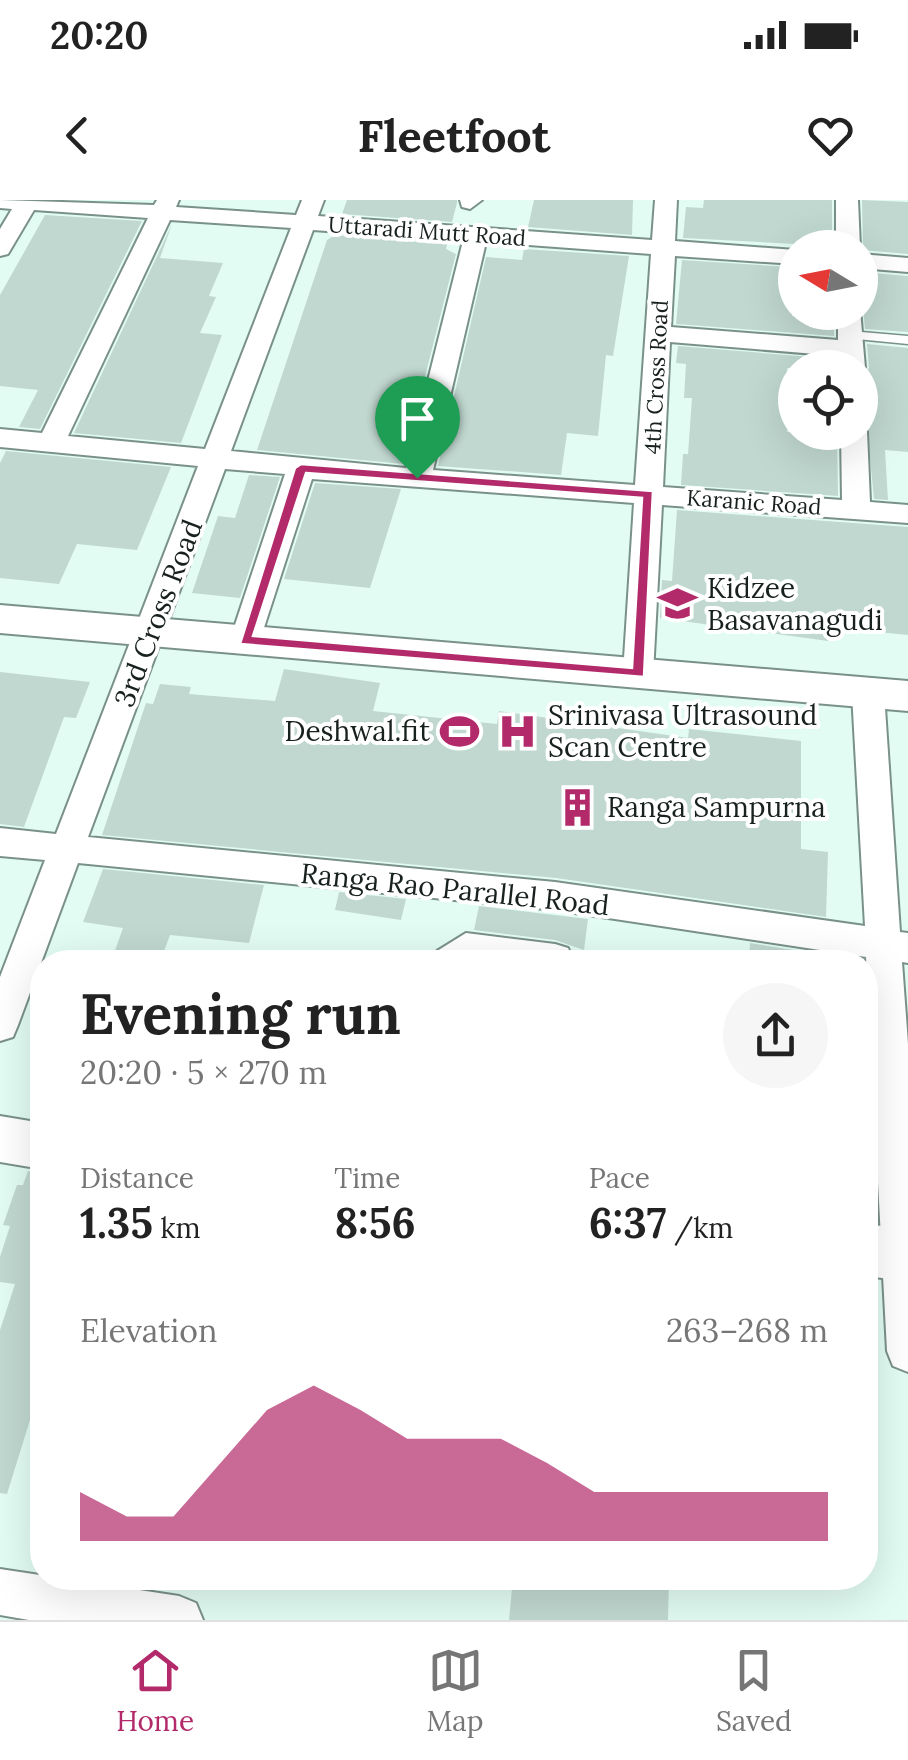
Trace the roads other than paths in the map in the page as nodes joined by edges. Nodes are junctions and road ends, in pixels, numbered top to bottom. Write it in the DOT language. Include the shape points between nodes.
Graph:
graph roads {
  1 [pos="666,200"];
  2 [pos="846,200"];
  3 [pos="0,201"];
  4 [pos="27,201"];
  5 [pos="165,206"];
  6 [pos="309,211"];
  7 [pos="847,230"];
  8 [pos="476,234"];
  9 [pos="664,247"];
  10 [pos="0,249"];
  11 [pos="778,256"];
  12 [pos="878,262"];
  13 [pos="908,264"];
  14 [pos="658,334"];
  15 [pos="908,340"];
  16 [pos="851,341"];
  17 [pos="0,438"];
  18 [pos="52,442"];
  19 [pos="854,450"];
  20 [pos="217,458"];
  21 [pos="296,468"];
  22 [pos="417,478"];
  23 [pos="649,494"];
  24 [pos="856,510"];
  25 [pos="908,514"];
  26 [pos="0,619"];
  27 [pos="152,632"];
  28 [pos="245,640"];
  29 [pos="638,674"];
  30 [pos="868,693"];
  31 [pos="908,696"];
  32 [pos="0,842"];
  33 [pos="66,850"];
  34 [pos="895,947"];
  35 [pos="0,1024"];
  36 [pos="0,1139"];
  37 [pos="30,1144"];
  38 [pos="892,1253"];
  39 [pos="908,1351"];
  40 [pos="40,1590"];
  41 [pos="178,1620"];
  1 -- 9 [label="street, 4th Cross Road"];
  2 -- 7 [label="street"];
  3 -- 4 [label="street, Uttaradi Mutt Road"];
  4 -- 5 [label="street, Uttaradi Mutt Road"];
  4 -- 10 [label="street"];
  5 -- 6 [label="street, Uttaradi Mutt Road"];
  5 -- 18 [label="street"];
  6 -- 8 [label="street, Uttaradi Mutt Road"];
  6 -- 20 [label="street, 3rd Cross Road"];
  8 -- 9 [label="street, Uttaradi Mutt Road"];
  8 -- 22 [label="street"];
  9 -- 11 [label="street, Uttaradi Mutt Road"];
  9 -- 14 [label="street, 4th Cross Road"];
  12 -- 13 [label="street"];
  14 -- 16 [label="street"];
  14 -- 23 [label="street, 4th Cross Road"];
  15 -- 16 [label="lane"];
  17 -- 18 [label="street, Karanic Road"];
  18 -- 20 [label="street, Karanic Road"];
  19 -- 24 [label="street"];
  20 -- 21 [label="street, Karanic Road"];
  20 -- 27 [label="street, 3rd Cross Road"];
  21 -- 22 [label="street, Karanic Road"];
  21 -- 28 [label="street"];
  22 -- 23 [label="street, Karanic Road"];
  23 -- 24 [label="street, Karanic Road"];
  23 -- 29 [label="street, 4th Cross Road"];
  24 -- 25 [label="street, Karanic Road"];
  26 -- 27 [label="street"];
  27 -- 28 [label="street"];
  27 -- 33 [label="street, 3rd Cross Road"];
  28 -- 29 [label="street"];
  29 -- 30 [label="street"];
  30 -- 31 [label="street"];
  30 -- 34 [label="street"];
  32 -- 33 [label="street, Ranga Rao Parallel Road"];
  33 -- 34 [label="street, Ranga Rao Parallel Road" via="555,896"];
  33 -- 35 [label="street, 3rd Cross Road"];
  34 -- 38 [label="street"];
  36 -- 37 [label="street"];
  38 -- 39 [label="street"];
  40 -- 41 [label="street"];
}
